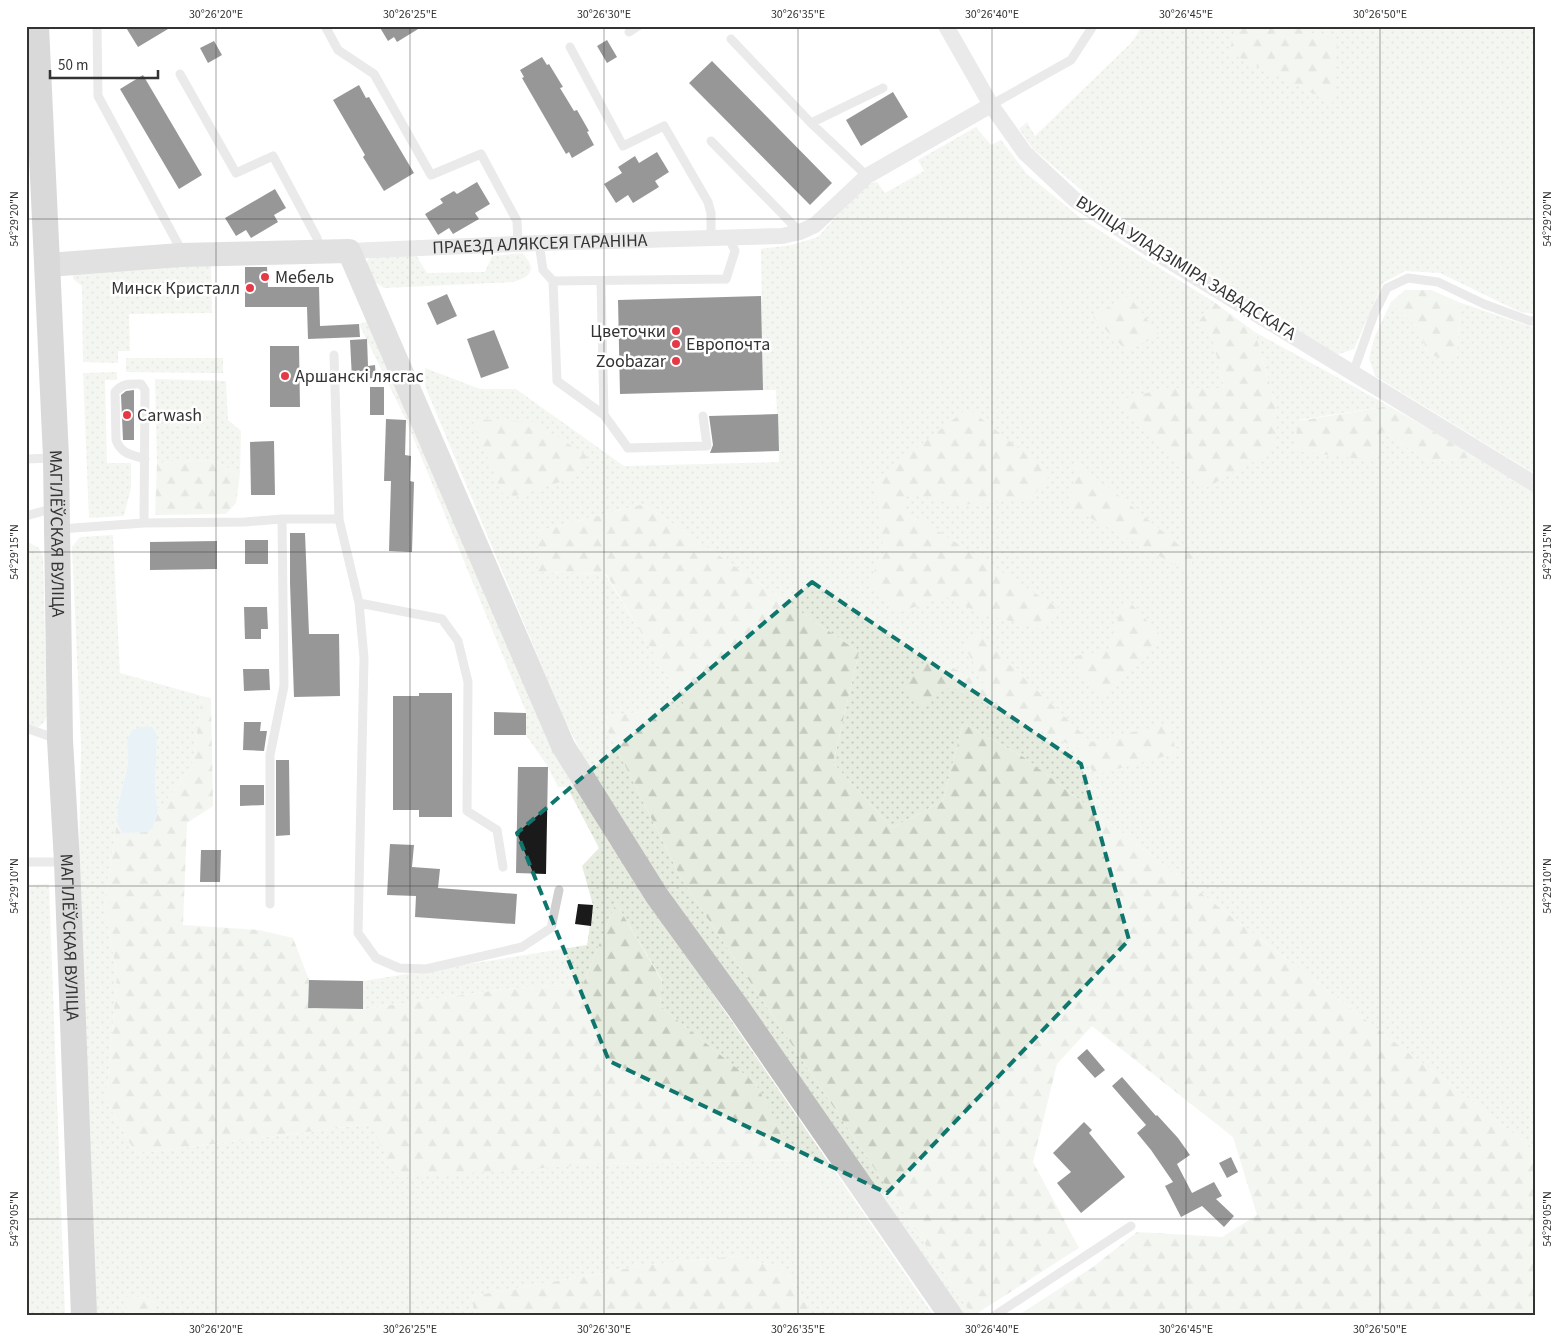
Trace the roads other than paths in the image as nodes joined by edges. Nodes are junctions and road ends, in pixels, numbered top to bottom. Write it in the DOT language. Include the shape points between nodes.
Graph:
graph roads {
  1 [pos="36,26"];
  2 [pos="97,26"];
  3 [pos="325,26"];
  4 [pos="638,26"];
  5 [pos="946,26"];
  6 [pos="1093,26"];
  7 [pos="629,32"];
  8 [pos="731,39"];
  9 [pos="570,47"];
  10 [pos="180,74"];
  11 [pos="33,77"];
  12 [pos="883,88"];
  13 [pos="991,105"];
  14 [pos="811,123"];
  15 [pos="712,141"];
  16 [pos="866,176"];
  17 [pos="800,232"];
  18 [pos="710,238"];
  19 [pos="728,238"];
  20 [pos="539,243"];
  21 [pos="518,244"];
  22 [pos="320,251"];
  23 [pos="349,251"];
  24 [pos="180,255"];
  25 [pos="48,265"];
  26 [pos="553,281"];
  27 [pos="601,281"];
  28 [pos="1535,321"];
  29 [pos="334,356"];
  30 [pos="1353,374"];
  31 [pos="604,415"];
  32 [pos="703,416"];
  33 [pos="56,458"];
  34 [pos="26,459"];
  35 [pos="145,459"];
  36 [pos="1535,484"];
  37 [pos="26,516"];
  38 [pos="57,518"];
  39 [pos="282,519"];
  40 [pos="339,519"];
  41 [pos="144,524"];
  42 [pos="359,603"];
  43 [pos="26,728"];
  44 [pos="60,740"];
  45 [pos="26,862"];
  46 [pos="67,862"];
  47 [pos="503,867"];
  48 [pos="558,890"];
  49 [pos="270,904"];
  50 [pos="1131,1226"];
  51 [pos="84,1316"];
  52 [pos="951,1316"];
  53 [pos="994,1316"];
  1 -- 11 [label="main road, МАГІЛЁЎСКАЯ ВУЛІЦА"];
  2 -- 24 [label="lane" via="98,96 179,246"];
  3 -- 21 [label="lane" via="338,50 374,74 431,175 481,154 517,221"];
  4 -- 7 [label="lane"];
  5 -- 13 [label="street, ВУЛІЦА УЛАДЗІМІРА ЗАВАДСКАГА"];
  6 -- 13 [label="lane" via="1071,60"];
  8 -- 14 [label="lane"];
  9 -- 18 [label="lane" via="623,146 664,126 708,202"];
  10 -- 22 [label="lane" via="236,173 273,156 317,238"];
  11 -- 25 [label="main road, МАГІЛЁЎСКАЯ ВУЛІЦА"];
  12 -- 14 [label="lane"];
  13 -- 16 [label="street, ПРАЕЗД АЛЯКСЕЯ ГАРАНІНА"];
  13 -- 30 [label="street, ВУЛІЦА УЛАДЗІМІРА ЗАВАДСКАГА" via="1024,153 1074,199"];
  14 -- 16 [label="lane"];
  15 -- 17 [label="lane"];
  16 -- 17 [label="street, ПРАЕЗД АЛЯКСЕЯ ГАРАНІНА" via="815,225"];
  17 -- 19 [label="street, ПРАЕЗД АЛЯКСЕЯ ГАРАНІНА"];
  18 -- 19 [label="street, ПРАЕЗД АЛЯКСЕЯ ГАРАНІНА"];
  18 -- 20 [label="street, ПРАЕЗД АЛЯКСЕЯ ГАРАНІНА"];
  19 -- 27 [label="lane" via="734,251 726,279"];
  20 -- 21 [label="street, ПРАЕЗД АЛЯКСЕЯ ГАРАНІНА"];
  20 -- 26 [label="lane" via="543,270"];
  21 -- 23 [label="street, ПРАЕЗД АЛЯКСЕЯ ГАРАНІНА"];
  22 -- 23 [label="street, ПРАЕЗД АЛЯКСЕЯ ГАРАНІНА"];
  22 -- 24 [label="street, ПРАЕЗД АЛЯКСЕЯ ГАРАНІНА"];
  23 -- 52 [label="street" via="563,746 657,896 740,1009"];
  24 -- 25 [label="street, ПРАЕЗД АЛЯКСЕЯ ГАРАНІНА"];
  25 -- 33 [label="main road, МАГІЛЁЎСКАЯ ВУЛІЦА"];
  26 -- 27 [label="lane"];
  26 -- 31 [label="lane" via="557,381"];
  27 -- 31 [label="lane"];
  28 -- 30 [label="lane" via="1484,304 1438,282 1408,278 1387,288 1374,314"];
  29 -- 40 [label="lane"];
  30 -- 36 [label="street, ВУЛІЦА УЛАДЗІМІРА ЗАВАДСКАГА"];
  31 -- 32 [label="lane" via="628,448 708,446"];
  33 -- 34 [label="lane"];
  33 -- 38 [label="main road, МАГІЛЁЎСКАЯ ВУЛІЦА"];
  35 -- 35 [label="lane" via="145,390 141,384 120,386 115,392 118,448"];
  35 -- 41 [label="lane"];
  37 -- 38 [label="lane"];
  38 -- 41 [label="lane"];
  38 -- 44 [label="main road, МАГІЛЁЎСКАЯ ВУЛІЦА"];
  39 -- 40 [label="lane"];
  39 -- 41 [label="lane"];
  39 -- 49 [label="lane" via="284,686 270,755"];
  40 -- 42 [label="lane"];
  42 -- 47 [label="lane" via="442,619 458,640 468,682 467,811 498,830"];
  42 -- 48 [label="lane" via="364,658 358,933 376,958 399,968 426,970 522,947 551,928"];
  43 -- 44 [label="lane"];
  44 -- 46 [label="main road, МАГІЛЁЎСКАЯ ВУЛІЦА"];
  45 -- 46 [label="lane"];
  46 -- 51 [label="main road, МАГІЛЁЎСКАЯ ВУЛІЦА"];
  50 -- 53 [label="lane"];
}
